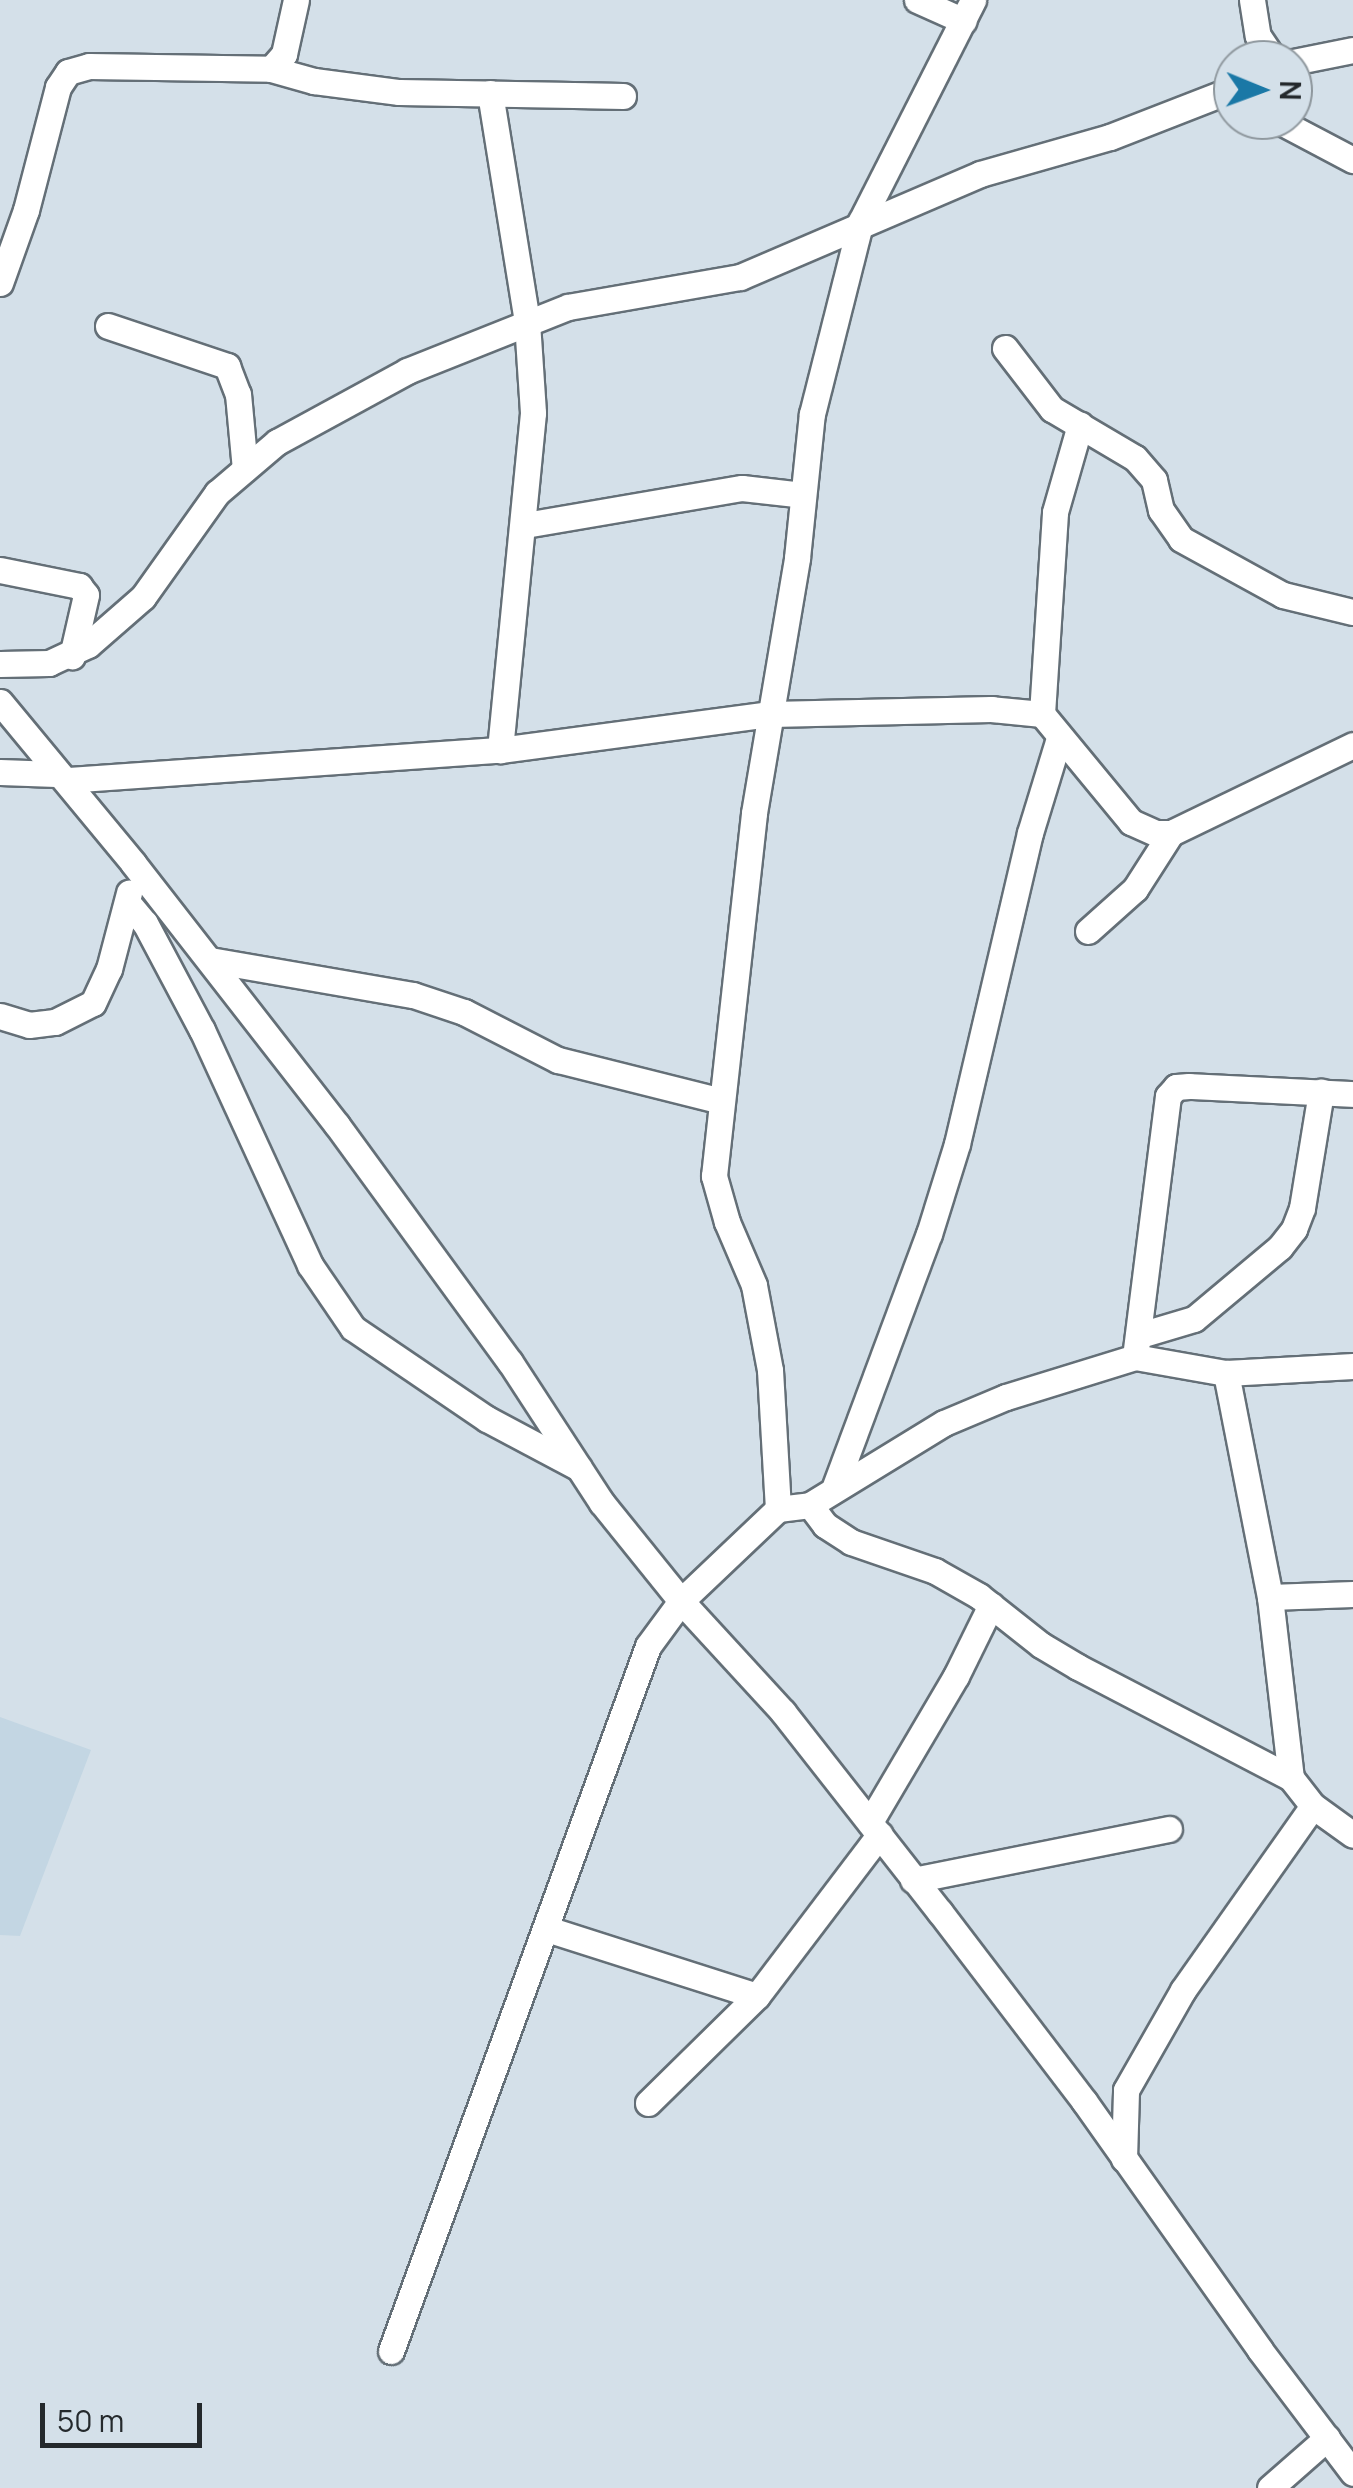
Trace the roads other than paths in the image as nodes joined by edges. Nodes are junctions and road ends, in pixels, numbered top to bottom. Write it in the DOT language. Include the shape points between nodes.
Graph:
graph roads {
  1 [pos="296,0"];
  2 [pos="917,0"];
  3 [pos="1252,0"];
  4 [pos="968,10"];
  5 [pos="1261,40"];
  6 [pos="1353,50"];
  7 [pos="1313,58"];
  8 [pos="271,69"];
  9 [pos="490,93"];
  10 [pos="623,96"];
  11 [pos="1213,100"];
  12 [pos="1313,139"];
  13 [pos="1353,160"];
  14 [pos="861,221"];
  15 [pos="0,283"];
  16 [pos="527,322"];
  17 [pos="108,326"];
  18 [pos="1004,348"];
  19 [pos="1080,425"];
  20 [pos="245,469"];
  21 [pos="804,495"];
  22 [pos="525,525"];
  23 [pos="0,570"];
  24 [pos="1353,612"];
  25 [pos="72,656"];
  26 [pos="0,664"];
  27 [pos="2,709"];
  28 [pos="771,714"];
  29 [pos="1042,714"];
  30 [pos="1059,738"];
  31 [pos="1353,745"];
  32 [pos="500,750"];
  33 [pos="0,772"];
  34 [pos="61,777"];
  35 [pos="1171,833"];
  36 [pos="134,863"];
  37 [pos="128,903"];
  38 [pos="1088,930"];
  39 [pos="210,960"];
  40 [pos="0,1016"];
  41 [pos="1321,1092"];
  42 [pos="1353,1094"];
  43 [pos="721,1101"];
  44 [pos="1137,1346"];
  45 [pos="1353,1366"];
  46 [pos="1226,1374"];
  47 [pos="580,1469"];
  48 [pos="834,1490"];
  49 [pos="810,1505"];
  50 [pos="778,1509"];
  51 [pos="1353,1594"];
  52 [pos="1270,1597"];
  53 [pos="680,1601"];
  54 [pos="991,1606"];
  55 [pos="1291,1778"];
  56 [pos="1312,1806"];
  57 [pos="875,1828"];
  58 [pos="1170,1829"];
  59 [pos="1353,1835"];
  60 [pos="914,1880"];
  61 [pos="547,1928"];
  62 [pos="757,1996"];
  63 [pos="1126,2090"];
  64 [pos="1084,2101"];
  65 [pos="648,2102"];
  66 [pos="1124,2159"];
  67 [pos="391,2351"];
  68 [pos="1327,2438"];
  69 [pos="1353,2473"];
  70 [pos="1270,2488"];
  1 -- 8 [label="street" via="284,54"];
  2 -- 4 [label="street"];
  3 -- 5 [label="street"];
  4 -- 14 [label="street"];
  6 -- 7 [label="street"];
  8 -- 9 [label="street" via="399,92"];
  8 -- 15 [label="street" via="89,66 68,72"];
  9 -- 10 [label="street"];
  9 -- 16 [label="street"];
  11 -- 14 [label="street" via="980,174"];
  12 -- 13 [label="street"];
  14 -- 16 [label="street" via="740,277 568,307"];
  14 -- 21 [label="street" via="812,414"];
  16 -- 20 [label="street" via="408,371 277,442"];
  16 -- 22 [label="street" via="532,413"];
  17 -- 20 [label="street" via="227,366 238,394"];
  18 -- 19 [label="street" via="1052,408"];
  19 -- 24 [label="street" via="1136,458 1182,539 1284,595"];
  19 -- 29 [label="street" via="1055,512"];
  20 -- 25 [label="street" via="217,493 143,596"];
  21 -- 22 [label="street" via="742,488"];
  21 -- 28 [label="street"];
  22 -- 32 [label="street"];
  23 -- 25 [label="street" via="79,586 86,595"];
  25 -- 26 [label="street"];
  27 -- 34 [label="street"];
  28 -- 29 [label="street"];
  28 -- 32 [label="street"];
  28 -- 43 [label="street"];
  29 -- 30 [label="street"];
  30 -- 35 [label="street" via="1131,822"];
  30 -- 48 [label="street" via="956,1144"];
  31 -- 35 [label="street"];
  32 -- 34 [label="street"];
  33 -- 34 [label="street"];
  34 -- 36 [label="street"];
  35 -- 38 [label="street" via="1135,889"];
  36 -- 37 [label="street"];
  36 -- 39 [label="street"];
  37 -- 40 [label="street" via="93,1003 56,1022 29,1025"];
  37 -- 47 [label="street" via="202,1030 310,1265 352,1328 487,1419"];
  39 -- 43 [label="street" via="413,994 558,1060"];
  39 -- 47 [label="street" via="442,1266"];
  41 -- 42 [label="street"];
  41 -- 44 [label="street" via="1294,1229 1194,1318"];
  41 -- 44 [label="street" via="1189,1086 1168,1096"];
  43 -- 50 [label="street" via="714,1176 754,1285 770,1370"];
  44 -- 46 [label="street"];
  44 -- 48 [label="street" via="960,1416"];
  45 -- 46 [label="street"];
  46 -- 52 [label="street"];
  47 -- 53 [label="street"];
  48 -- 49 [label="street"];
  49 -- 50 [label="street"];
  49 -- 54 [label="street" via="852,1542 936,1571"];
  50 -- 53 [label="street"];
  51 -- 52 [label="street"];
  52 -- 55 [label="street"];
  53 -- 57 [label="street" via="783,1712"];
  53 -- 61 [label="street" via="641,1664"];
  54 -- 55 [label="street" via="1078,1667"];
  54 -- 57 [label="street"];
  55 -- 56 [label="street"];
  56 -- 59 [label="street"];
  56 -- 63 [label="street" via="1184,1990"];
  57 -- 60 [label="street"];
  57 -- 62 [label="street"];
  58 -- 60 [label="street"];
  60 -- 64 [label="street"];
  61 -- 62 [label="street"];
  61 -- 67 [label="street"];
  62 -- 65 [label="street"];
  63 -- 64 [label="street"];
  63 -- 66 [label="street"];
  64 -- 66 [label="street"];
  66 -- 68 [label="street"];
  68 -- 69 [label="street"];
  68 -- 70 [label="street"];
}
